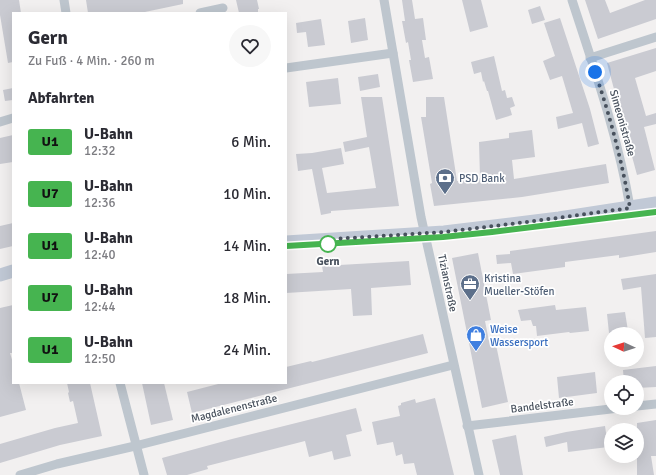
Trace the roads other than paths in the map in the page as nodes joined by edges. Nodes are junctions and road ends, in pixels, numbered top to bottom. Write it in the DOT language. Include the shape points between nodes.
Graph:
graph roads {
  1 [pos="64,0"];
  2 [pos="384,0"];
  3 [pos="572,0"];
  4 [pos="223,7"];
  5 [pos="66,12"];
  6 [pos="204,12"];
  7 [pos="656,37"];
  8 [pos="393,53"];
  9 [pos="590,58"];
  10 [pos="287,68"];
  11 [pos="12,118"];
  12 [pos="0,122"];
  13 [pos="656,203"];
  14 [pos="630,208"];
  15 [pos="424,234"];
  16 [pos="287,242"];
  17 [pos="12,272"];
  18 [pos="0,275"];
  19 [pos="453,365"];
  20 [pos="120,384"];
  21 [pos="656,404"];
  22 [pos="644,405"];
  23 [pos="604,410"];
  24 [pos="467,426"];
  25 [pos="135,446"];
  26 [pos="20,475"];
  27 [pos="144,475"];
  28 [pos="479,475"];
  1 -- 5 [label="street"];
  2 -- 8 [label="street, Tizianstraße"];
  3 -- 9 [label="street, Simeonistraße"];
  4 -- 6 [label="street"];
  7 -- 9 [label="street"];
  8 -- 10 [label="street"];
  8 -- 15 [label="street, Tizianstraße"];
  9 -- 14 [label="street, Simeonistraße" via="622,164"];
  11 -- 12 [label="street"];
  13 -- 14 [label="street"];
  14 -- 15 [label="street"];
  15 -- 16 [label="street"];
  15 -- 19 [label="street, Tizianstraße"];
  17 -- 18 [label="street"];
  19 -- 24 [label="street, Tizianstraße"];
  19 -- 25 [label="street, Magdalenenstraße"];
  20 -- 25 [label="street"];
  21 -- 22 [label="street"];
  23 -- 24 [label="street, Bandelstraße"];
  24 -- 28 [label="street, Tizianstraße"];
  25 -- 26 [label="street, Magdalenenstraße"];
  25 -- 27 [label="street"];
}
